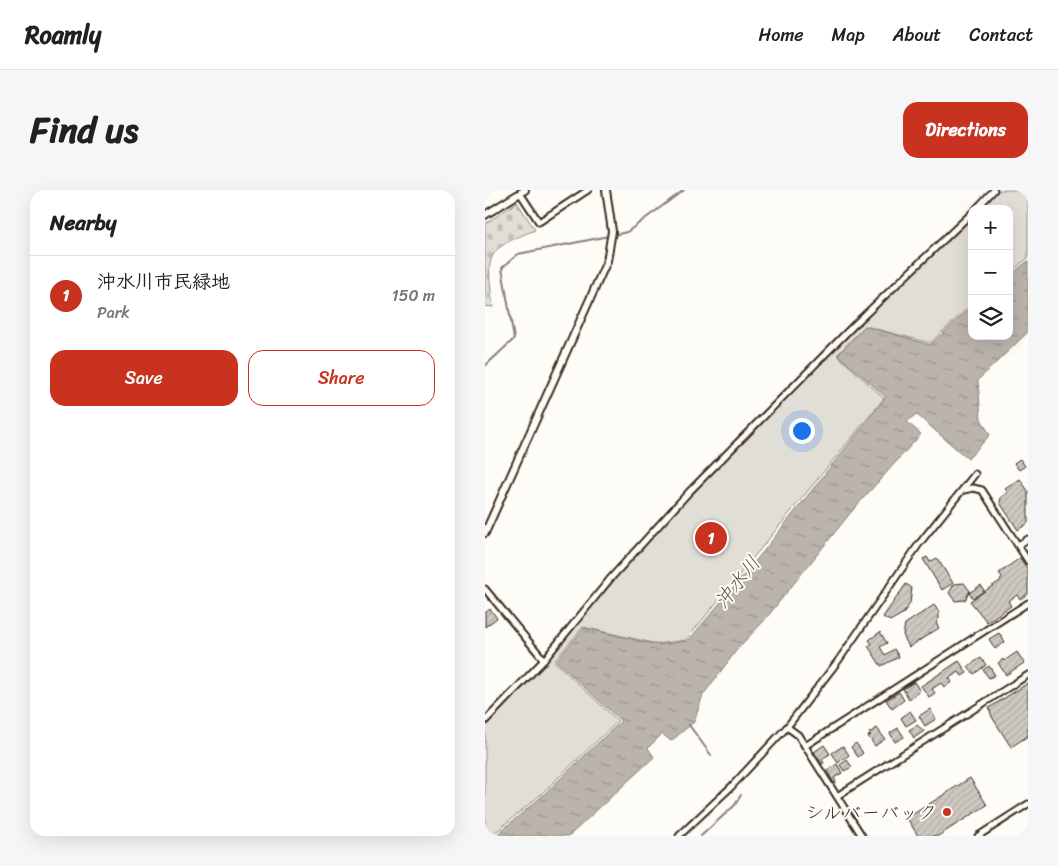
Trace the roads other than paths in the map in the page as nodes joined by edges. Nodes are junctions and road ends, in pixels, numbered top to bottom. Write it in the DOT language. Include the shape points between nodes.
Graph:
graph roads {
  1 [pos="588,190"];
  2 [pos="606,190"];
  3 [pos="994,190"];
  4 [pos="523,192"];
  5 [pos="979,205"];
  6 [pos="485,215"];
  7 [pos="968,217"];
  8 [pos="975,474"];
  9 [pos="964,490"];
  10 [pos="485,534"];
  11 [pos="1028,538"];
  12 [pos="1018,545"];
  13 [pos="1028,560"];
  14 [pos="485,590"];
  15 [pos="1028,602"];
  16 [pos="544,660"];
  17 [pos="1028,675"];
  18 [pos="485,721"];
  19 [pos="787,727"];
  20 [pos="805,746"];
  21 [pos="837,796"];
  22 [pos="1028,804"];
  23 [pos="679,836"];
  24 [pos="862,836"];
  25 [pos="978,836"];
  1 -- 4 [label="street" via="539,222"];
  2 -- 10 [label="street" via="612,231 607,261"];
  3 -- 5 [label="street"];
  4 -- 6 [label="street"];
  7 -- 16 [label="street" via="853,326 689,492"];
  8 -- 9 [label="street"];
  9 -- 12 [label="street" via="982,490"];
  9 -- 19 [label="street" via="913,552 838,661"];
  11 -- 12 [label="street"];
  12 -- 13 [label="street"];
  14 -- 16 [label="street"];
  15 -- 20 [label="street"];
  16 -- 18 [label="street"];
  17 -- 21 [label="street"];
  19 -- 20 [label="street"];
  19 -- 23 [label="street"];
  20 -- 21 [label="street"];
  21 -- 24 [label="street"];
  22 -- 25 [label="street"];
}
